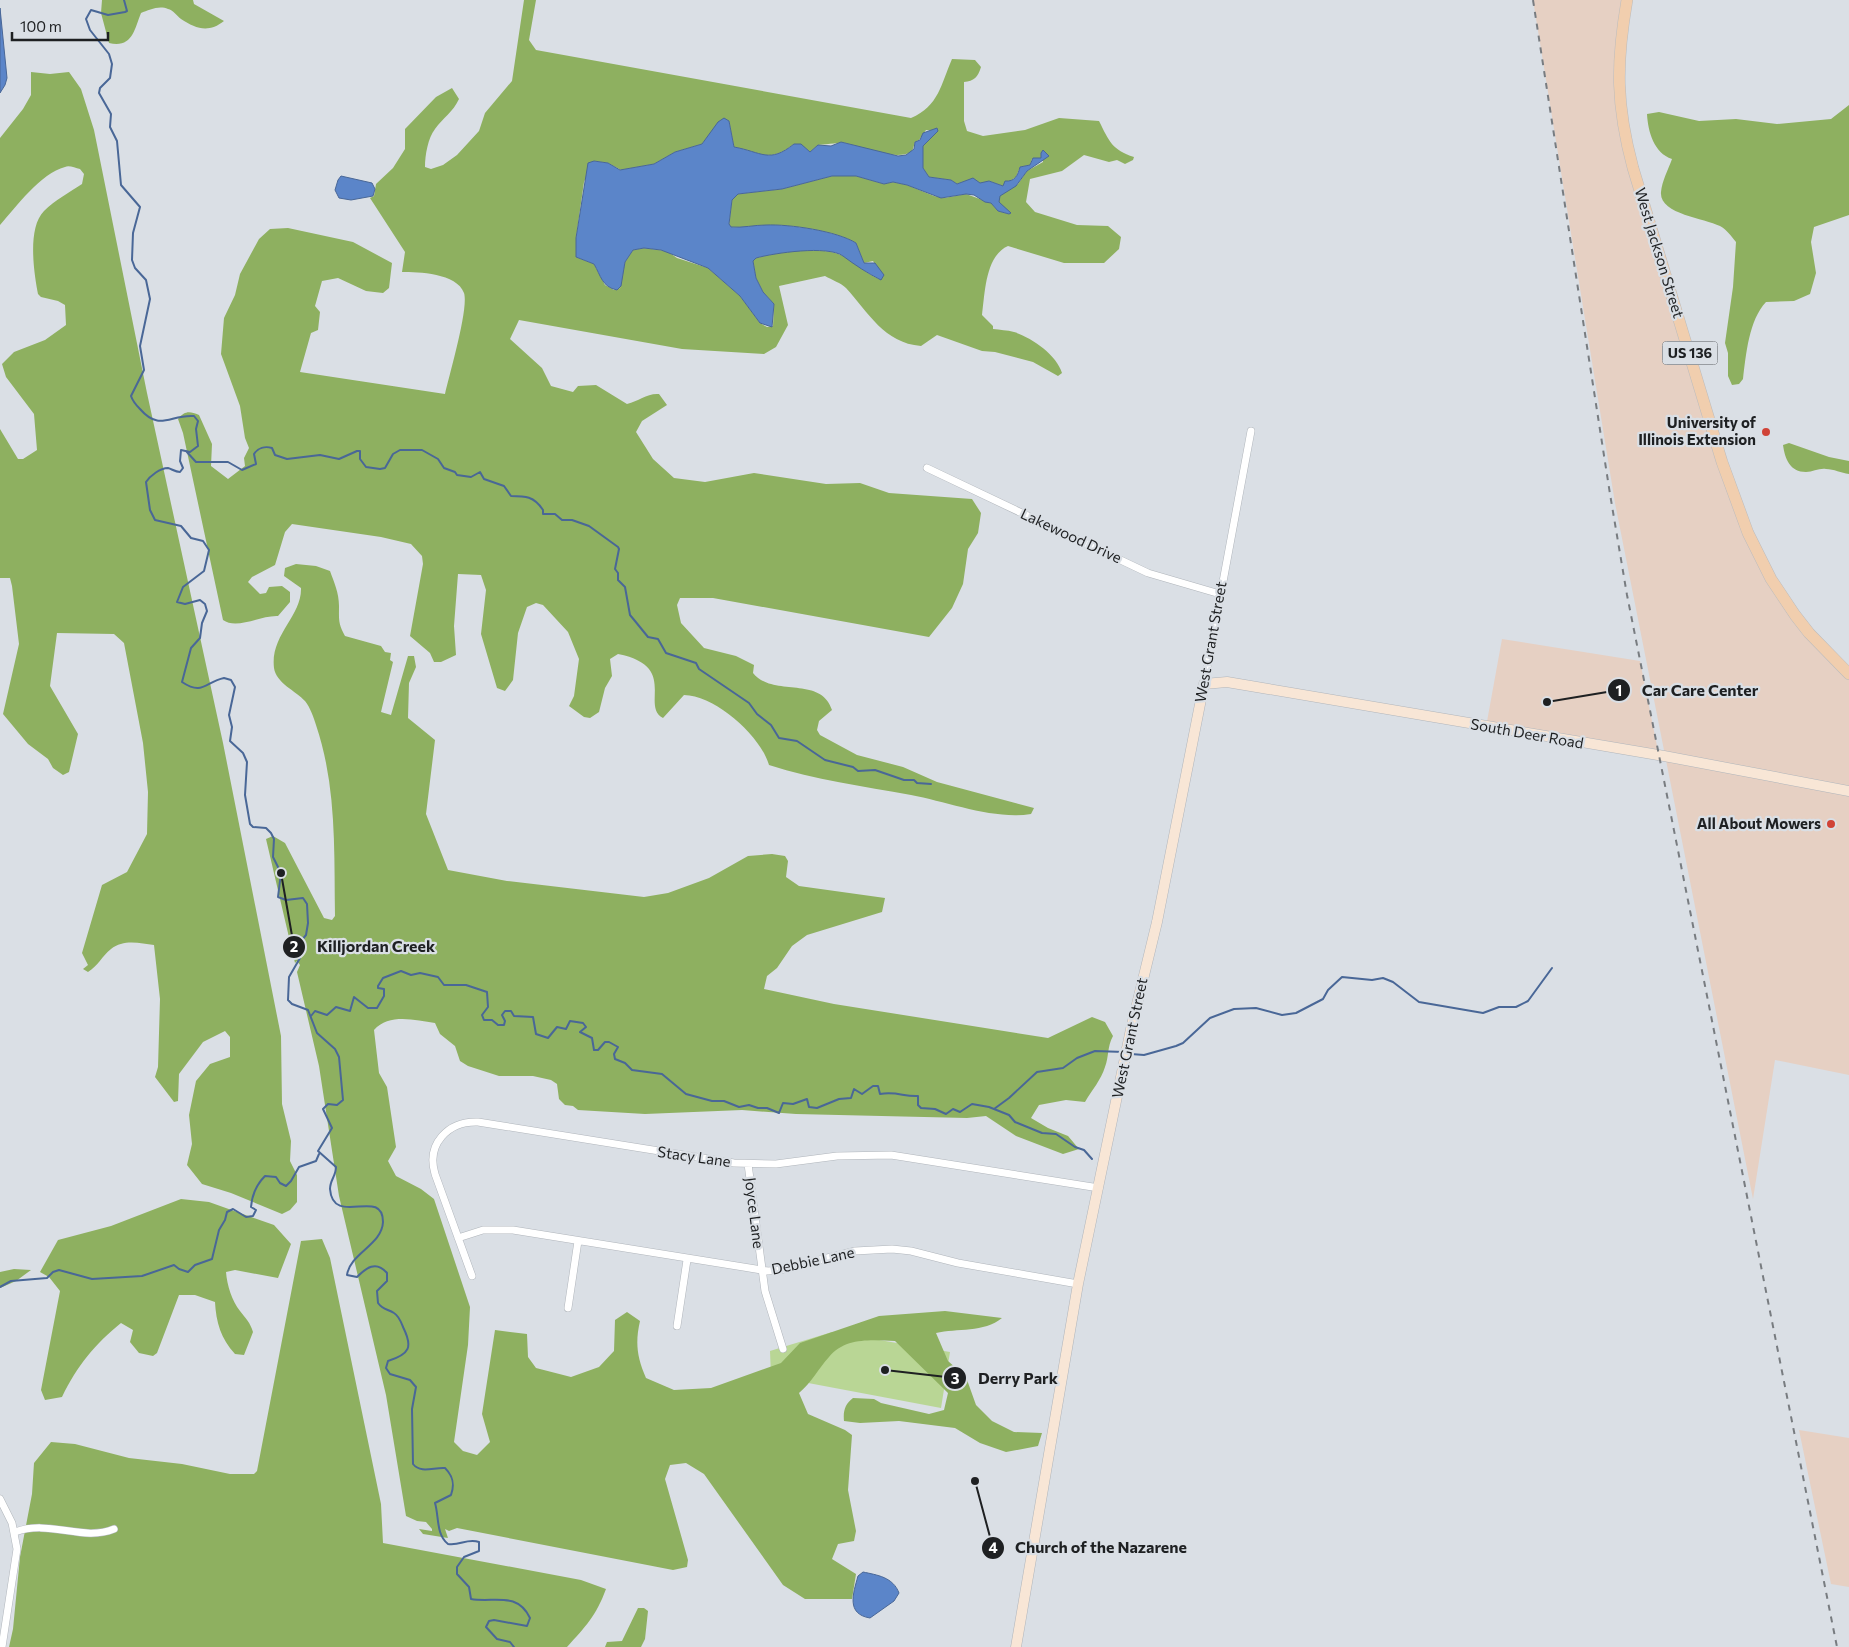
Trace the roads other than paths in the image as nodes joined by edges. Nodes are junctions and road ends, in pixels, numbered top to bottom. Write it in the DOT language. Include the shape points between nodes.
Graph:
graph roads {
  1 [pos="1627,0"];
  2 [pos="1251,431"];
  3 [pos="927,468"];
  4 [pos="1220,594"];
  5 [pos="1849,674"];
  6 [pos="1204,684"];
  7 [pos="1849,791"];
  8 [pos="748,1164"];
  9 [pos="1099,1188"];
  10 [pos="458,1238"];
  11 [pos="578,1242"];
  12 [pos="687,1260"];
  13 [pos="762,1271"];
  14 [pos="472,1276"];
  15 [pos="1078,1284"];
  16 [pos="568,1308"];
  17 [pos="677,1326"];
  18 [pos="782,1349"];
  19 [pos="0,1499"];
  20 [pos="114,1529"];
  21 [pos="15,1532"];
  22 [pos="2,1647"];
  23 [pos="1016,1647"];
  1 -- 5 [label="main road, West Jackson Street / US 136" via="1618,66 1623,127 1722,462 1748,533 1771,579 1809,632"];
  2 -- 4 [label="street, West Grant Street"];
  3 -- 4 [label="street, Lakewood Drive" via="1148,573"];
  4 -- 6 [label="street, West Grant Street"];
  6 -- 7 [label="main road, South Deer Road" via="1227,682 1664,756"];
  6 -- 9 [label="main road, West Grant Street" via="1157,922 1131,1029"];
  8 -- 9 [label="street, Stacy Lane" via="891,1155"];
  8 -- 10 [label="street, Stacy Lane" via="478,1122 459,1123 436,1143 432,1158"];
  8 -- 13 [label="street, Joyce Lane"];
  9 -- 15 [label="main road, West Grant Street"];
  10 -- 11 [label="street, Debbie Lane" via="483,1230 503,1230"];
  10 -- 14 [label="street, Stacy Lane"];
  11 -- 12 [label="street, Debbie Lane"];
  11 -- 16 [label="street"];
  12 -- 13 [label="street, Debbie Lane"];
  12 -- 17 [label="street"];
  13 -- 15 [label="street, Debbie Lane" via="780,1270 855,1251 892,1249 911,1250 958,1263"];
  13 -- 18 [label="street, Joyce Lane" via="769,1309"];
  15 -- 23 [label="main road, West Grant Street"];
  19 -- 21 [label="street"];
  20 -- 21 [label="street" via="81,1533 38,1527"];
  21 -- 22 [label="street" via="16,1559"];
}
